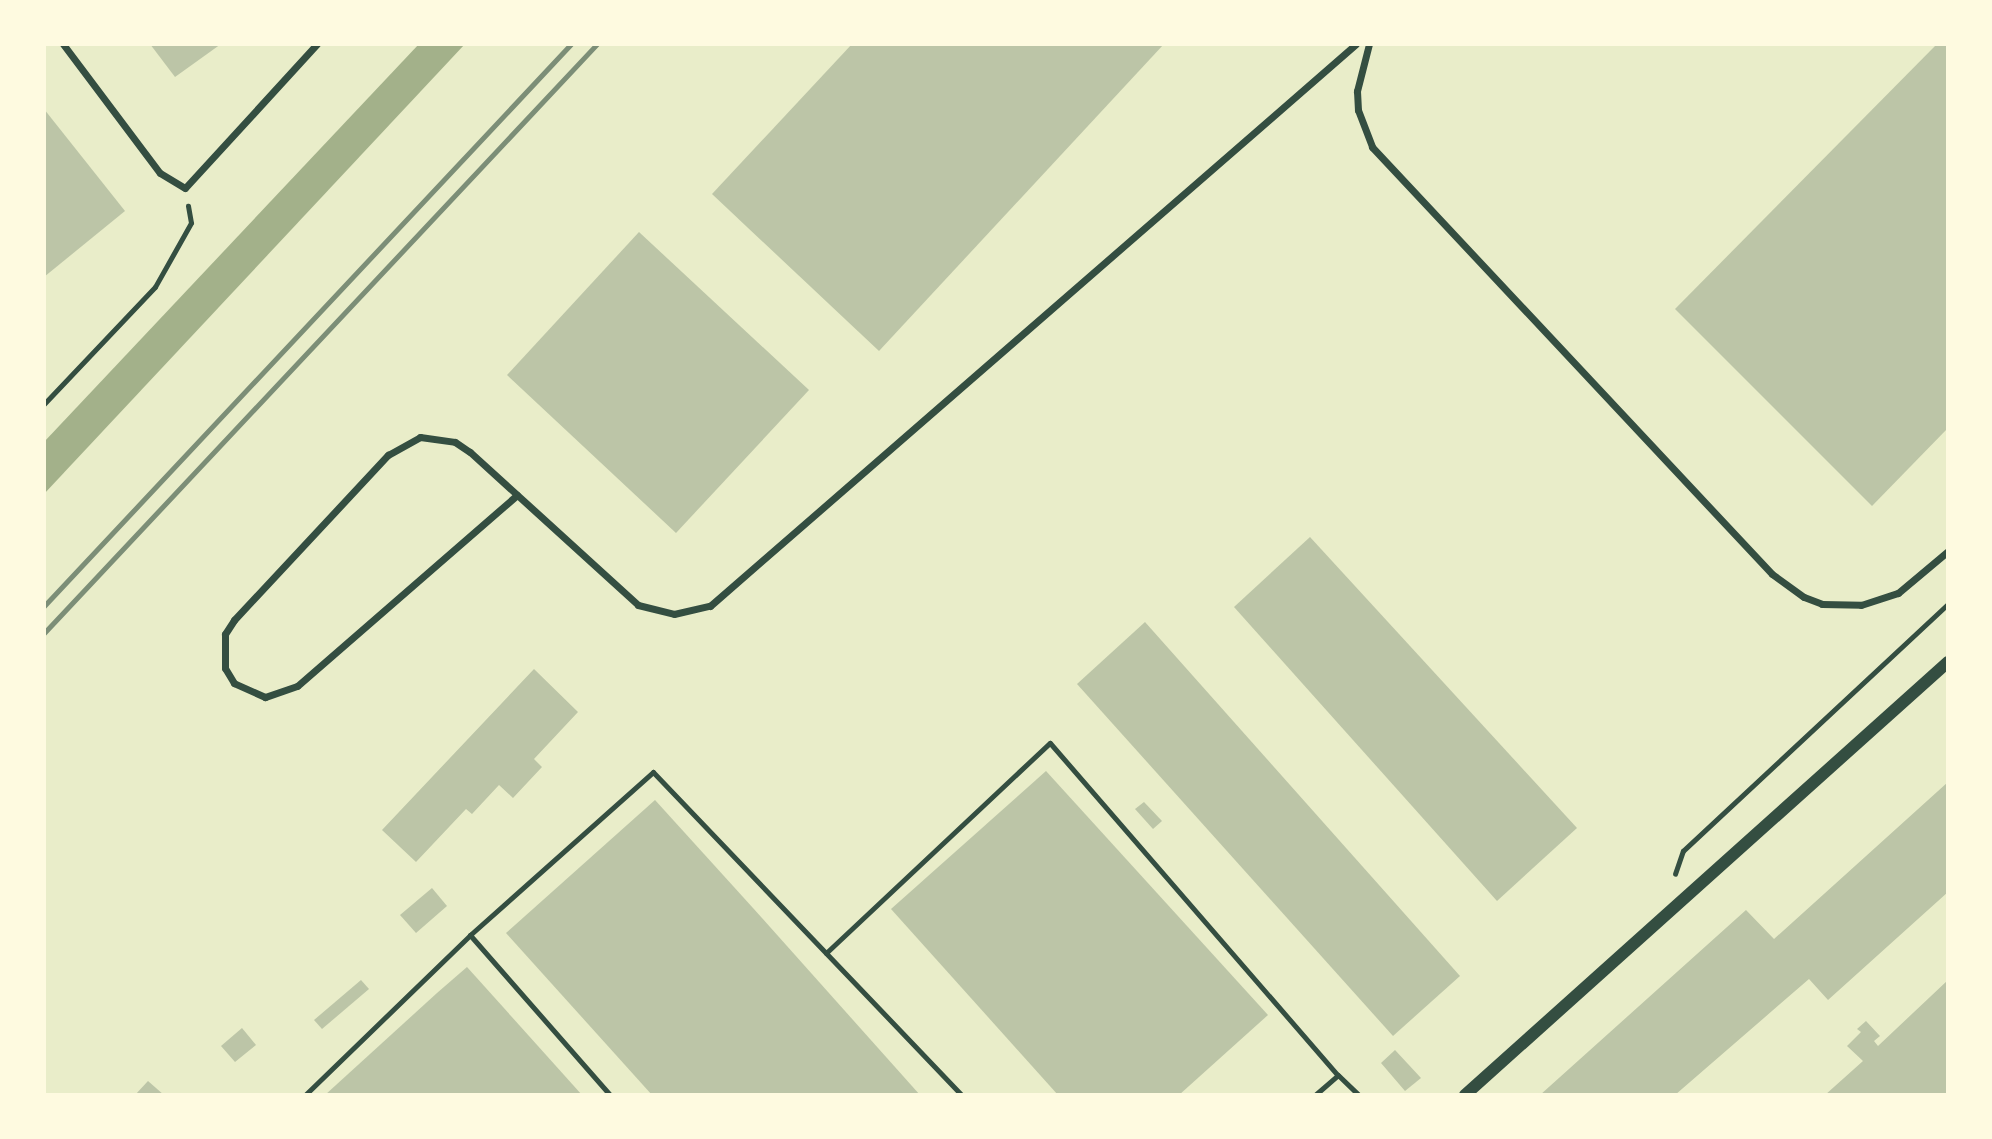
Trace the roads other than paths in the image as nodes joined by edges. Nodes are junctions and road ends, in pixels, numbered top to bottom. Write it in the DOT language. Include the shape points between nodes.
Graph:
graph roads {
  1 [pos="64,44"];
  2 [pos="317,44"];
  3 [pos="1356,44"];
  4 [pos="1369,44"];
  5 [pos="517,495"];
  6 [pos="1948,551"];
  7 [pos="1948,662"];
  8 [pos="470,935"];
  9 [pos="826,953"];
  10 [pos="1338,1075"];
  11 [pos="305,1095"];
  12 [pos="610,1095"];
  13 [pos="962,1095"];
  14 [pos="1315,1095"];
  15 [pos="1359,1095"];
  16 [pos="1465,1095"];
  1 -- 2 [label="street" via="160,173 185,188"];
  3 -- 5 [label="street" via="710,606 674,614 638,605"];
  4 -- 6 [label="street" via="1357,91 1358,110 1372,147 1772,574 1804,597 1832,605 1861,606 1898,593"];
  5 -- 5 [label="street" via="455,442 429,437 402,444 234,620 223,643 225,668 234,683 265,696 296,686"];
  7 -- 16 [label="street"];
  8 -- 9 [label="lane" via="653,772"];
  8 -- 11 [label="lane"];
  8 -- 12 [label="lane"];
  9 -- 10 [label="lane" via="1050,743"];
  9 -- 13 [label="lane"];
  10 -- 14 [label="lane"];
  10 -- 15 [label="lane"];
}
